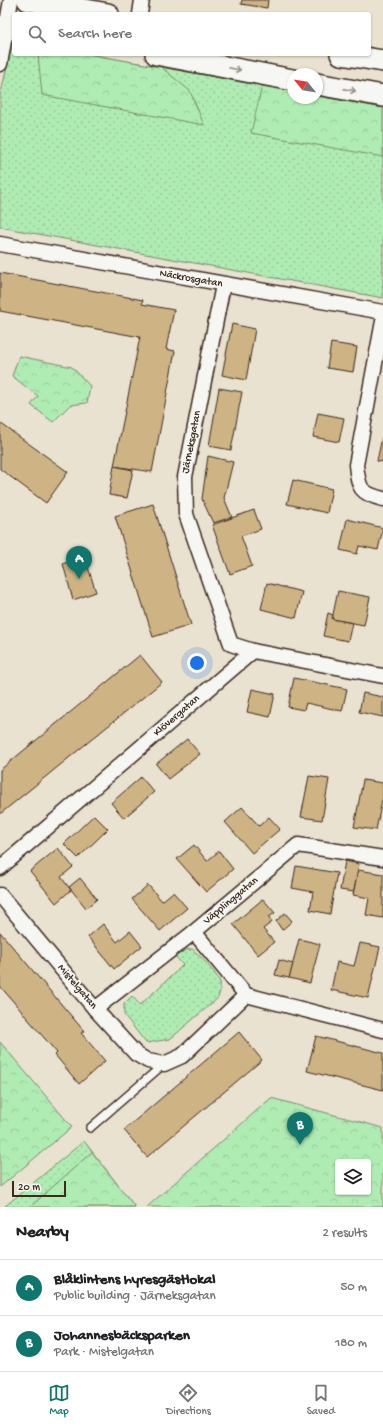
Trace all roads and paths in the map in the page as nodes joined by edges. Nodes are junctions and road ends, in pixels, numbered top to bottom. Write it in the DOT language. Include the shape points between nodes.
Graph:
graph roads {
  1 [pos="11,0"];
  2 [pos="28,0"];
  3 [pos="142,0"];
  4 [pos="97,12"];
  5 [pos="140,12"];
  6 [pos="7,28"];
  7 [pos="167,56"];
  8 [pos="353,56"];
  9 [pos="383,61"];
  10 [pos="0,64"];
  11 [pos="287,79"];
  12 [pos="323,85"];
  13 [pos="383,96"];
  14 [pos="0,244"];
  15 [pos="223,285"];
  16 [pos="383,312"];
  17 [pos="383,321"];
  18 [pos="383,500"];
  19 [pos="253,651"];
  20 [pos="383,676"];
  21 [pos="383,858"];
  22 [pos="0,868"];
  23 [pos="0,895"];
  24 [pos="194,932"];
  25 [pos="246,995"];
  26 [pos="95,1009"];
  27 [pos="383,1030"];
  28 [pos="164,1064"];
  29 [pos="90,1128"];
  1 -- 6 [label="street"];
  2 -- 4 [label="main road"];
  3 -- 5 [label="street"];
  6 -- 10 [label="street"];
  7 -- 11 [label="main road, one-way"];
  8 -- 9 [label="main road"];
  12 -- 13 [label="main road, one-way"];
  14 -- 15 [label="street, Näckrosgatan"];
  15 -- 16 [label="street, Näckrosgatan"];
  15 -- 19 [label="street, Järneksgatan" via="185,477 186,514 231,644"];
  17 -- 18 [label="street" via="356,465 358,485 367,494"];
  19 -- 20 [label="street"];
  19 -- 22 [label="street, Klövergatan"];
  21 -- 24 [label="street, Väpplinggatan" via="298,845"];
  23 -- 26 [label="street, Mistelgatan"];
  24 -- 25 [label="street"];
  24 -- 26 [label="street, Väpplinggatan"];
  25 -- 27 [label="street"];
  25 -- 28 [label="street" via="182,1056"];
  26 -- 28 [label="street, Mistelgatan" via="136,1054 148,1061"];
  28 -- 29 [label="lane"];
}
